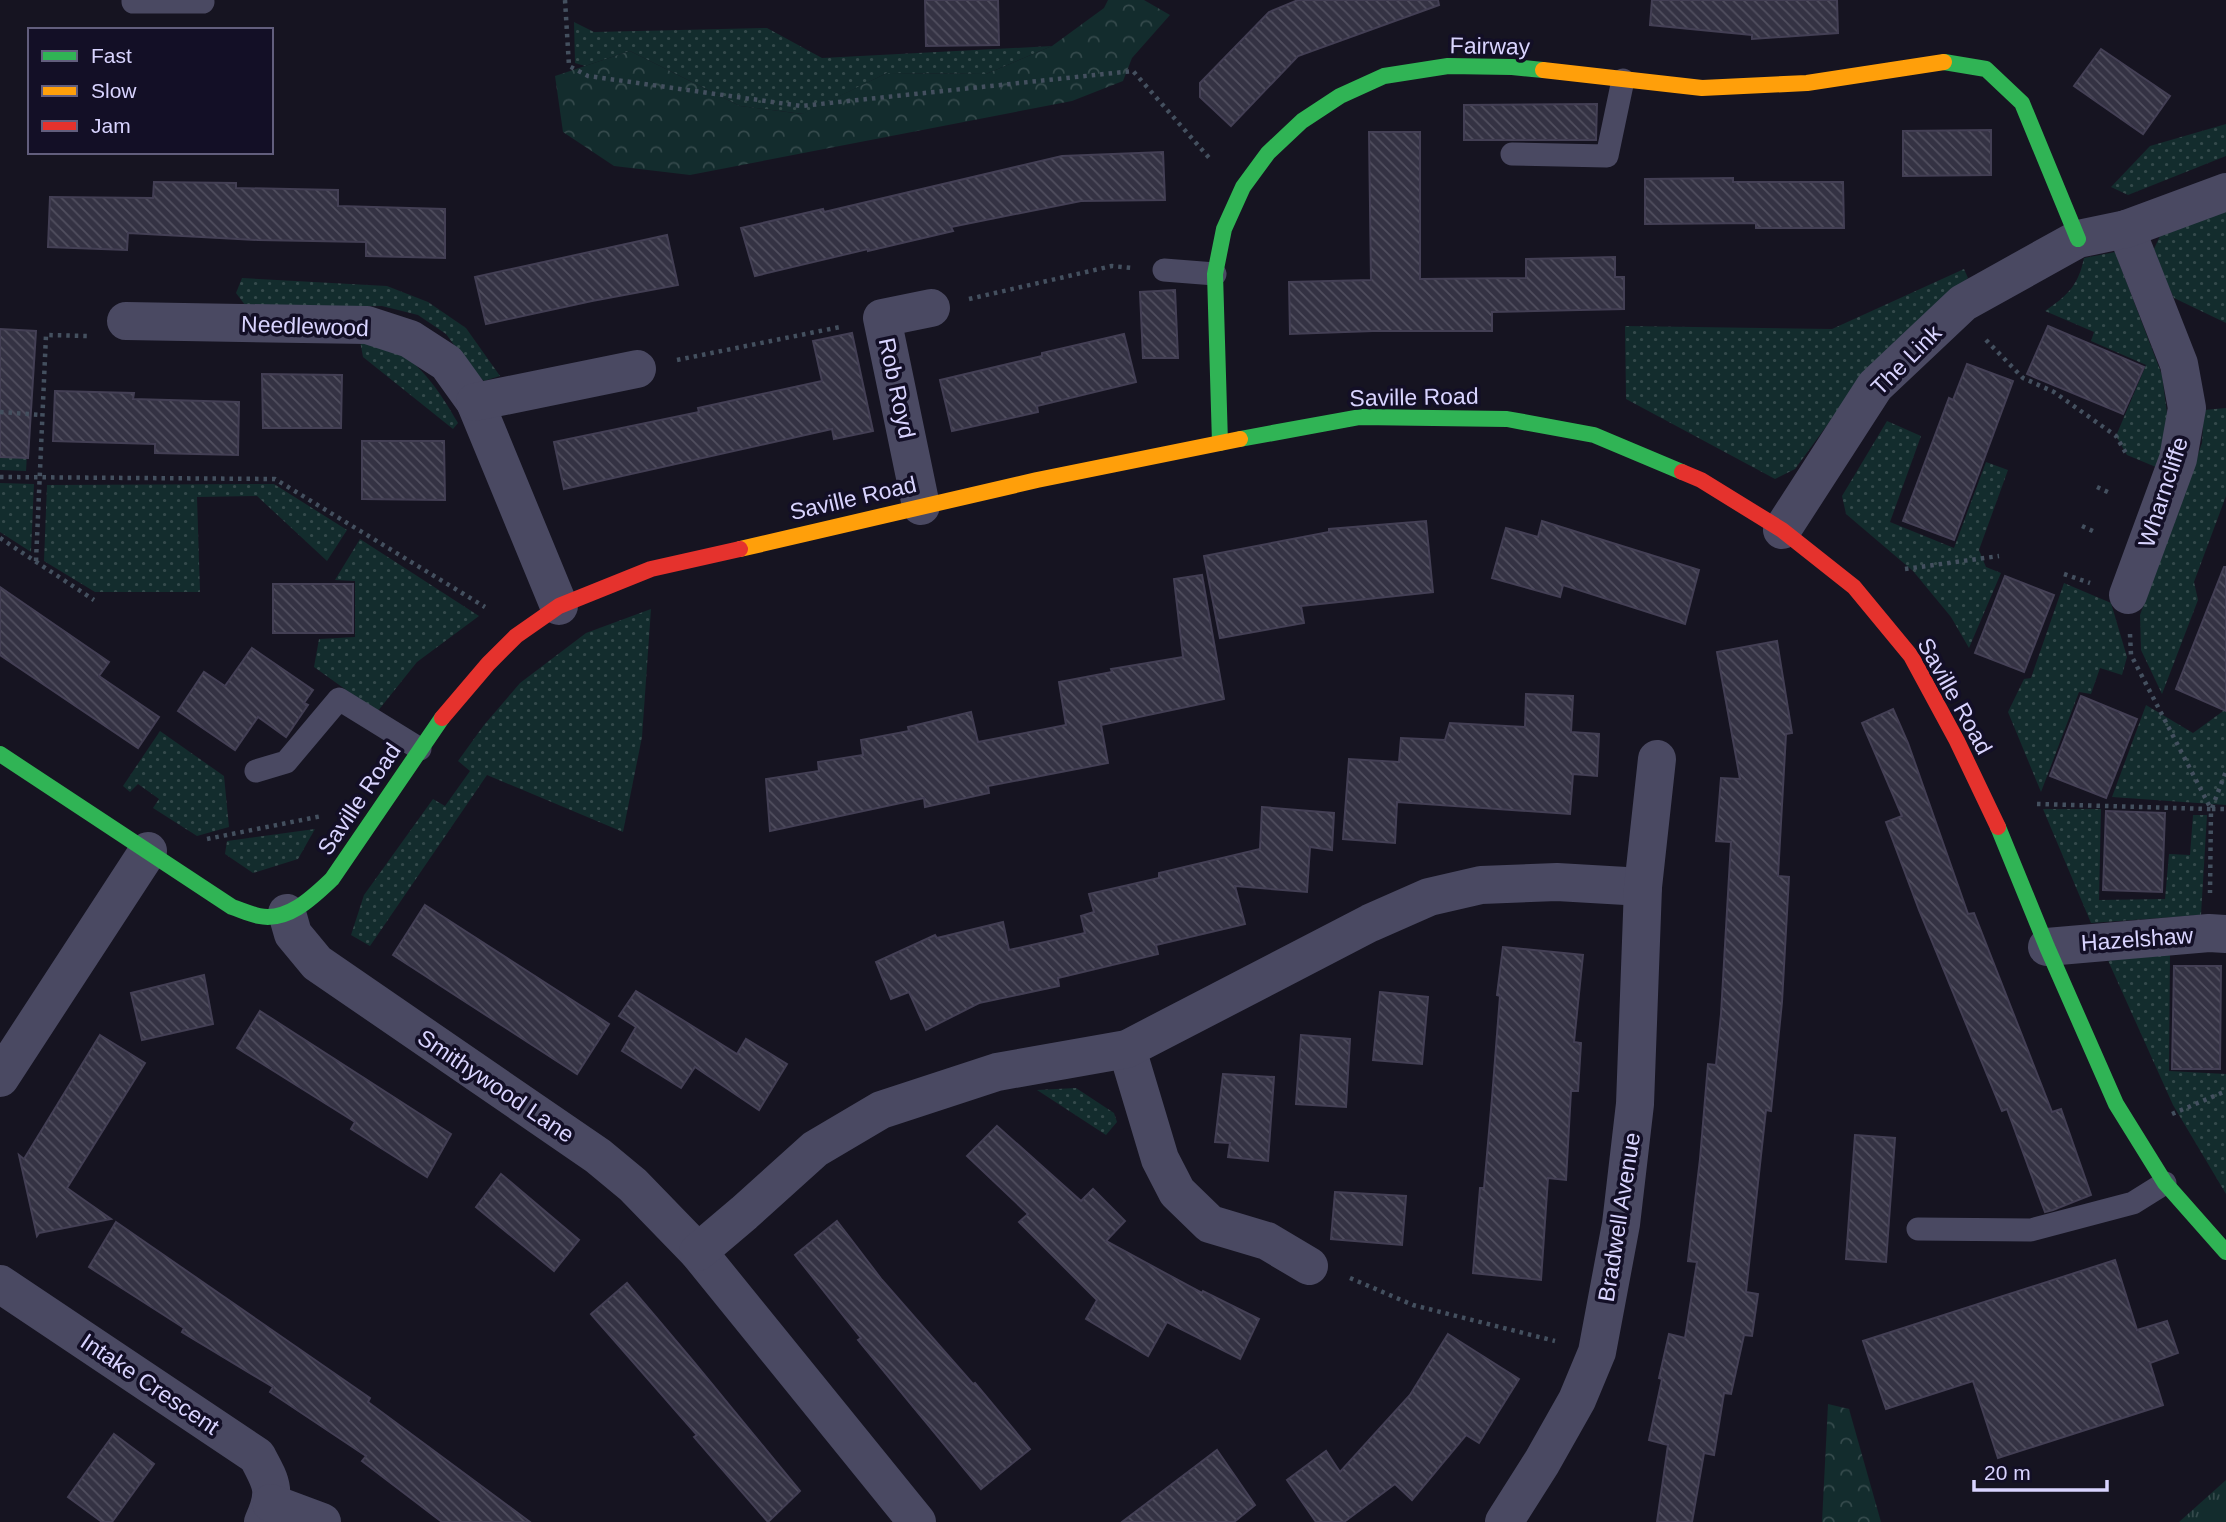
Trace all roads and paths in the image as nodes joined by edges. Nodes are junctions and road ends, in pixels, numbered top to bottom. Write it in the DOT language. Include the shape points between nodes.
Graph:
graph roads {
  1 [pos="133,0"];
  2 [pos="565,0"];
  3 [pos="203,2"];
  4 [pos="1623,80"];
  5 [pos="1512,154"];
  6 [pos="1243,187"];
  7 [pos="2226,192"];
  8 [pos="2126,229"];
  9 [pos="2078,239"];
  10 [pos="1164,270"];
  11 [pos="1215,274"];
  12 [pos="930,308"];
  13 [pos="882,318"];
  14 [pos="126,321"];
  15 [pos="1985,339"];
  16 [pos="637,369"];
  17 [pos="475,402"];
  18 [pos="0,412"];
  19 [pos="42,415"];
  20 [pos="1220,443"];
  21 [pos="2127,455"];
  22 [pos="0,477"];
  23 [pos="39,479"];
  24 [pos="2097,487"];
  25 [pos="2112,494"];
  26 [pos="921,506"];
  27 [pos="2082,526"];
  28 [pos="1782,530"];
  29 [pos="2097,533"];
  30 [pos="0,538"];
  31 [pos="1999,556"];
  32 [pos="36,561"];
  33 [pos="1905,569"];
  34 [pos="2128,595"];
  35 [pos="94,600"];
  36 [pos="559,606"];
  37 [pos="516,636"];
  38 [pos="419,750"];
  39 [pos="0,754"];
  40 [pos="1657,759"];
  41 [pos="256,771"];
  42 [pos="2226,771"];
  43 [pos="383,803"];
  44 [pos="2037,804"];
  45 [pos="2211,809"];
  46 [pos="2226,809"];
  47 [pos="148,851"];
  48 [pos="1643,887"];
  49 [pos="287,914"];
  50 [pos="2218,934"];
  51 [pos="2047,947"];
  52 [pos="1127,1049"];
  53 [pos="0,1077"];
  54 [pos="2226,1091"];
  55 [pos="2171,1114"];
  56 [pos="2165,1183"];
  57 [pos="1918,1229"];
  58 [pos="698,1252"];
  59 [pos="2226,1252"];
  60 [pos="1309,1266"];
  61 [pos="0,1284"];
  62 [pos="1597,1352"];
  63 [pos="267,1513"];
  64 [pos="322,1522"];
  65 [pos="917,1522"];
  66 [pos="1504,1522"];
  1 -- 3 [label="lane"];
  2 -- 6 [label="path" via="569,66 588,76 801,106 1133,71 1223,174"];
  4 -- 5 [label="lane" via="1607,156"];
  4 -- 6 [label="street, Fairway" via="1512,66 1448,66 1384,76 1340,96 1302,121 1268,153"];
  4 -- 9 [label="street, Fairway" via="1702,88 1756,87 1940,61 1986,69 2022,103"];
  6 -- 11 [label="street, Fairway" via="1224,229"];
  7 -- 8 [label="street, The Link"];
  8 -- 9 [label="street, The Link"];
  8 -- 34 [label="street, Wharncliffe" via="2179,363 2187,408 2178,459"];
  9 -- 28 [label="street, The Link" via="1964,303 1875,386"];
  10 -- 11 [label="lane"];
  10 -- 12 [label="path" via="1112,266"];
  11 -- 20 [label="street, Fairway"];
  12 -- 13 [label="street, Rob Royd"];
  13 -- 16 [label="path"];
  13 -- 26 [label="street, Rob Royd"];
  14 -- 17 [label="street, Needlewood" via="190,305 367,325 410,339 447,363"];
  14 -- 19 [label="path" via="121,336 46,335"];
  15 -- 21 [label="path" via="2023,378 2054,392 2116,436"];
  16 -- 17 [label="street"];
  17 -- 36 [label="street, Needlewood"];
  18 -- 19 [label="path"];
  19 -- 23 [label="path"];
  20 -- 26 [label="street, Saville Road"];
  20 -- 28 [label="street, Saville Road" via="1360,417 1507,419 1594,435 1701,480"];
  22 -- 23 [label="path"];
  23 -- 32 [label="path"];
  23 -- 37 [label="path" via="275,479 488,609"];
  24 -- 25 [label="path"];
  26 -- 36 [label="street, Saville Road" via="651,569"];
  27 -- 29 [label="path"];
  28 -- 51 [label="street, Saville Road" via="1854,587 1911,656 1999,830"];
  30 -- 32 [label="path"];
  31 -- 33 [label="path"];
  32 -- 35 [label="path"];
  34 -- 45 [label="path" via="2131,654"];
  36 -- 37 [label="street, Saville Road"];
  37 -- 38 [label="street, Saville Road"];
  38 -- 41 [label="lane" via="339,699 286,762"];
  38 -- 43 [label="street, Saville Road"];
  39 -- 47 [label="street"];
  40 -- 48 [label="street, Bradwell Avenue"];
  42 -- 45 [label="path"];
  43 -- 47 [label="path"];
  43 -- 49 [label="street, Saville Road" via="332,879"];
  44 -- 45 [label="path"];
  45 -- 46 [label="path"];
  45 -- 50 [label="path"];
  47 -- 49 [label="street" via="232,906 262,918"];
  47 -- 53 [label="street"];
  48 -- 52 [label="street" via="1557,882 1481,885 1429,897"];
  48 -- 62 [label="street, Bradwell Avenue" via="1635,1104 1621,1224"];
  49 -- 58 [label="street, Smithywood Lane" via="293,934 317,963 598,1156"];
  50 -- 51 [label="street, Hazelshaw"];
  51 -- 56 [label="street, Saville Road" via="2116,1104"];
  52 -- 58 [label="street" via="997,1072 881,1110 815,1149"];
  52 -- 60 [label="street" via="1160,1159 1177,1192 1210,1224 1275,1228"];
  54 -- 55 [label="path"];
  56 -- 57 [label="lane" via="2133,1203 2031,1230"];
  56 -- 59 [label="street, Saville Road"];
  58 -- 65 [label="street, Smithywood Lane"];
  60 -- 62 [label="path" via="1413,1305"];
  61 -- 63 [label="street, Intake Crescent" via="257,1456 271,1483"];
  62 -- 66 [label="street, Bradwell Avenue" via="1577,1400"];
  63 -- 64 [label="street, Intake Crescent"];
}
